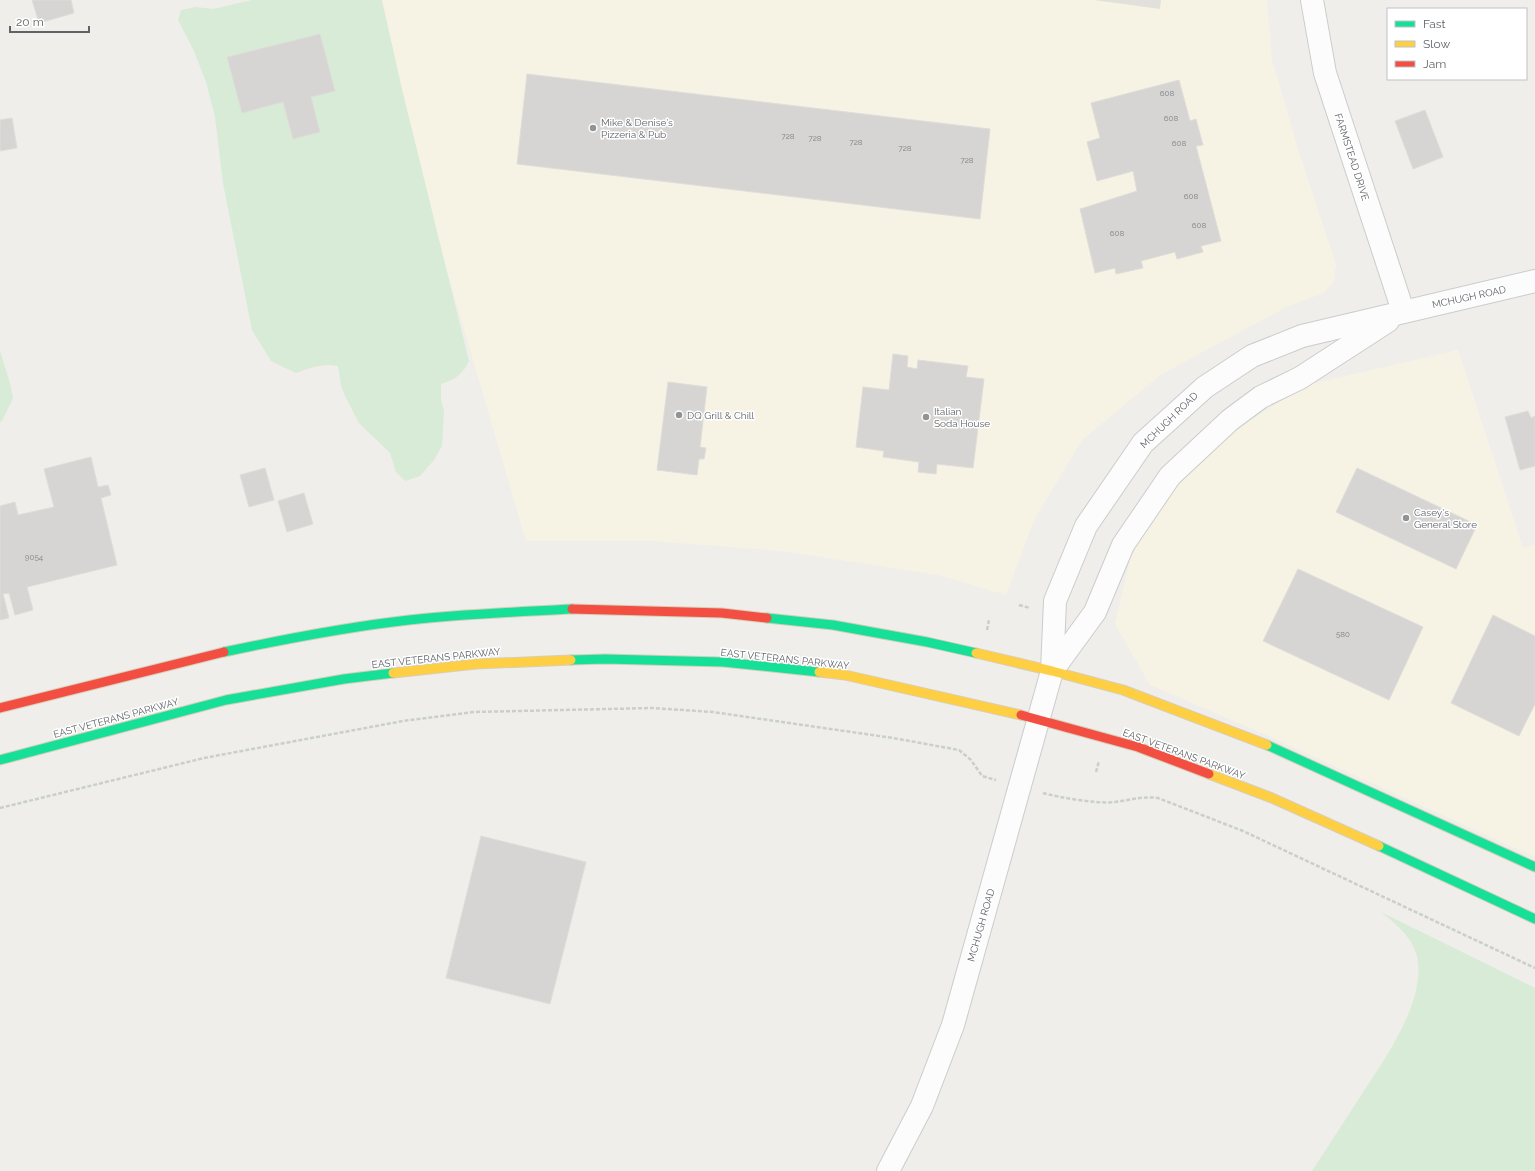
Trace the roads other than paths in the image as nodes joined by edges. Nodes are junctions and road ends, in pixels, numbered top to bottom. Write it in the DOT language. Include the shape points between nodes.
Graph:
graph roads {
  1 [pos="1312,0"];
  2 [pos="1535,281"];
  3 [pos="1403,311"];
  4 [pos="1052,671"];
  5 [pos="0,708"];
  6 [pos="1039,719"];
  7 [pos="0,760"];
  8 [pos="1535,867"];
  9 [pos="1535,919"];
  10 [pos="888,1171"];
  1 -- 3 [label="street, FARMSTEAD DRIVE" via="1325,72"];
  2 -- 3 [label="street, MCHUGH ROAD"];
  3 -- 4 [label="street, MCHUGH ROAD" via="1300,378 1261,397 1230,420 1170,476 1123,546 1095,612"];
  3 -- 4 [label="street, MCHUGH ROAD" via="1302,336 1252,356 1205,387 1143,443 1086,526 1055,601"];
  4 -- 5 [label="main road" via="928,642 833,625 722,613 584,608 409,620 310,634 222,652"];
  4 -- 6 [label="street, MCHUGH ROAD"];
  4 -- 8 [label="main road" via="1123,690 1251,738"];
  6 -- 7 [label="main road, EAST VETERANS PARKWAY" via="845,675 722,662 605,659 476,664 344,679 226,700"];
  6 -- 9 [label="main road, EAST VETERANS PARKWAY" via="1138,747 1272,798"];
  6 -- 10 [label="street, MCHUGH ROAD" via="953,1024 922,1106"];
}
